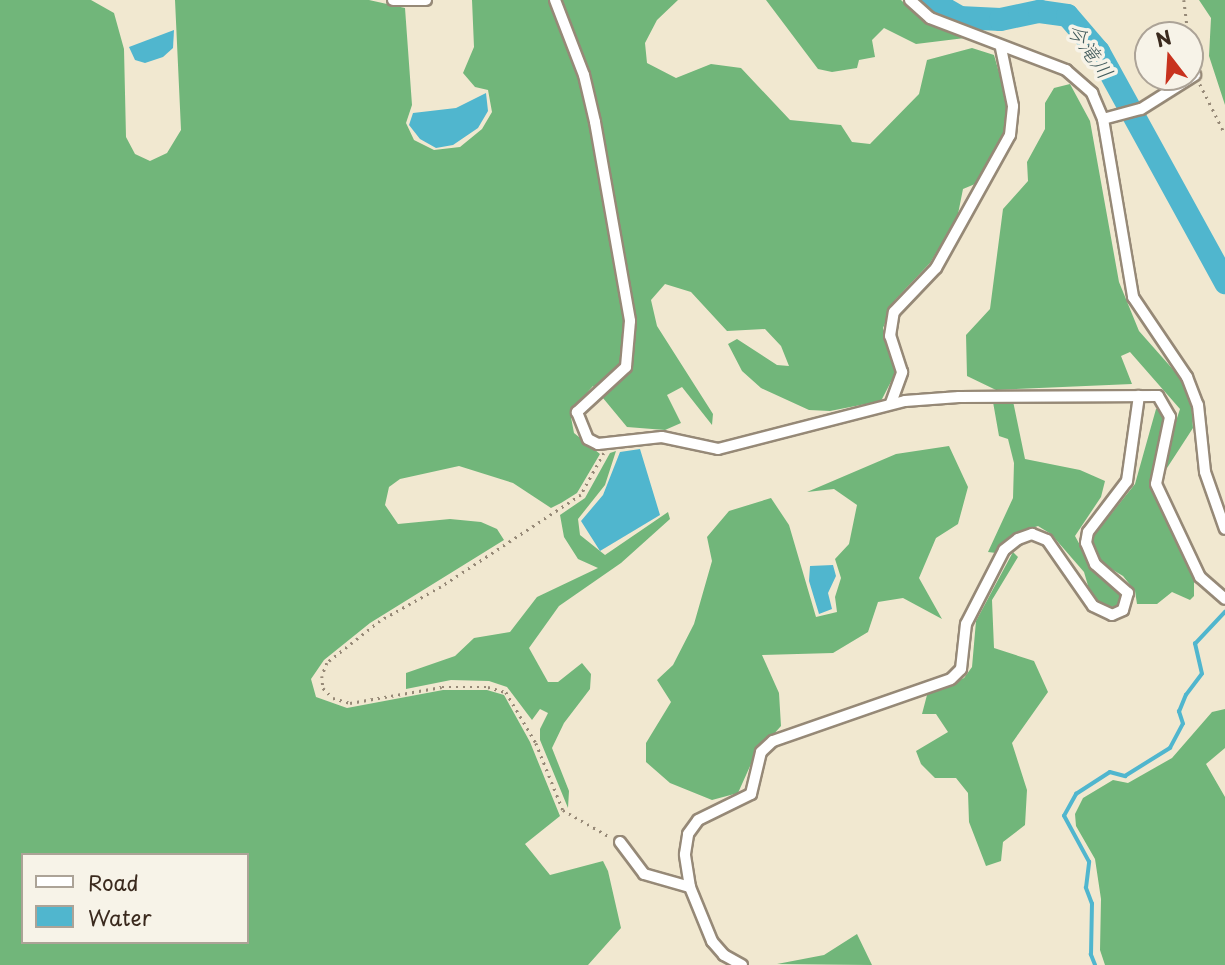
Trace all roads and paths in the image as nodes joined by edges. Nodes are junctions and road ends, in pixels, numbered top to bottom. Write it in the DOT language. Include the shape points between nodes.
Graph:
graph roads {
  1 [pos="393,0"];
  2 [pos="426,0"];
  3 [pos="555,0"];
  4 [pos="910,0"];
  5 [pos="1184,0"];
  6 [pos="1186,21"];
  7 [pos="1001,48"];
  8 [pos="1170,91"];
  9 [pos="1203,91"];
  10 [pos="1109,117"];
  11 [pos="1225,134"];
  12 [pos="1139,396"];
  13 [pos="891,403"];
  14 [pos="608,443"];
  15 [pos="1225,529"];
  16 [pos="1225,599"];
  17 [pos="620,842"];
  18 [pos="690,887"];
  19 [pos="741,965"];
  1 -- 2 [label="street"];
  3 -- 14 [label="street" via="584,75 595,122 629,321 626,368 577,412 588,439"];
  4 -- 7 [label="street" via="930,18"];
  5 -- 6 [label="path"];
  7 -- 10 [label="street" via="1066,70 1092,93"];
  7 -- 13 [label="street" via="1013,106 1010,135 936,268 894,312 890,336 902,372"];
  8 -- 10 [label="street" via="1141,109"];
  9 -- 11 [label="path"];
  10 -- 15 [label="street" via="1133,297 1187,377 1198,405 1205,472"];
  12 -- 13 [label="street" via="959,397"];
  12 -- 16 [label="street" via="1158,396 1167,406 1170,417 1156,484 1200,577"];
  12 -- 18 [label="street" via="1127,481 1088,532 1086,543 1095,564 1128,593 1123,610 1112,615 1093,606 1047,540 1032,534 1018,539 1004,550 966,624 961,669 951,680 773,741 761,752 751,794 698,820 688,834 685,854"];
  13 -- 14 [label="street" via="718,449 662,437"];
  14 -- 17 [label="path" via="582,495 380,621 327,663 322,676 323,688 333,698 350,703 442,687 488,687 506,692 536,743 563,810"];
  17 -- 18 [label="street" via="644,874"];
  18 -- 19 [label="street" via="712,941"];
}
